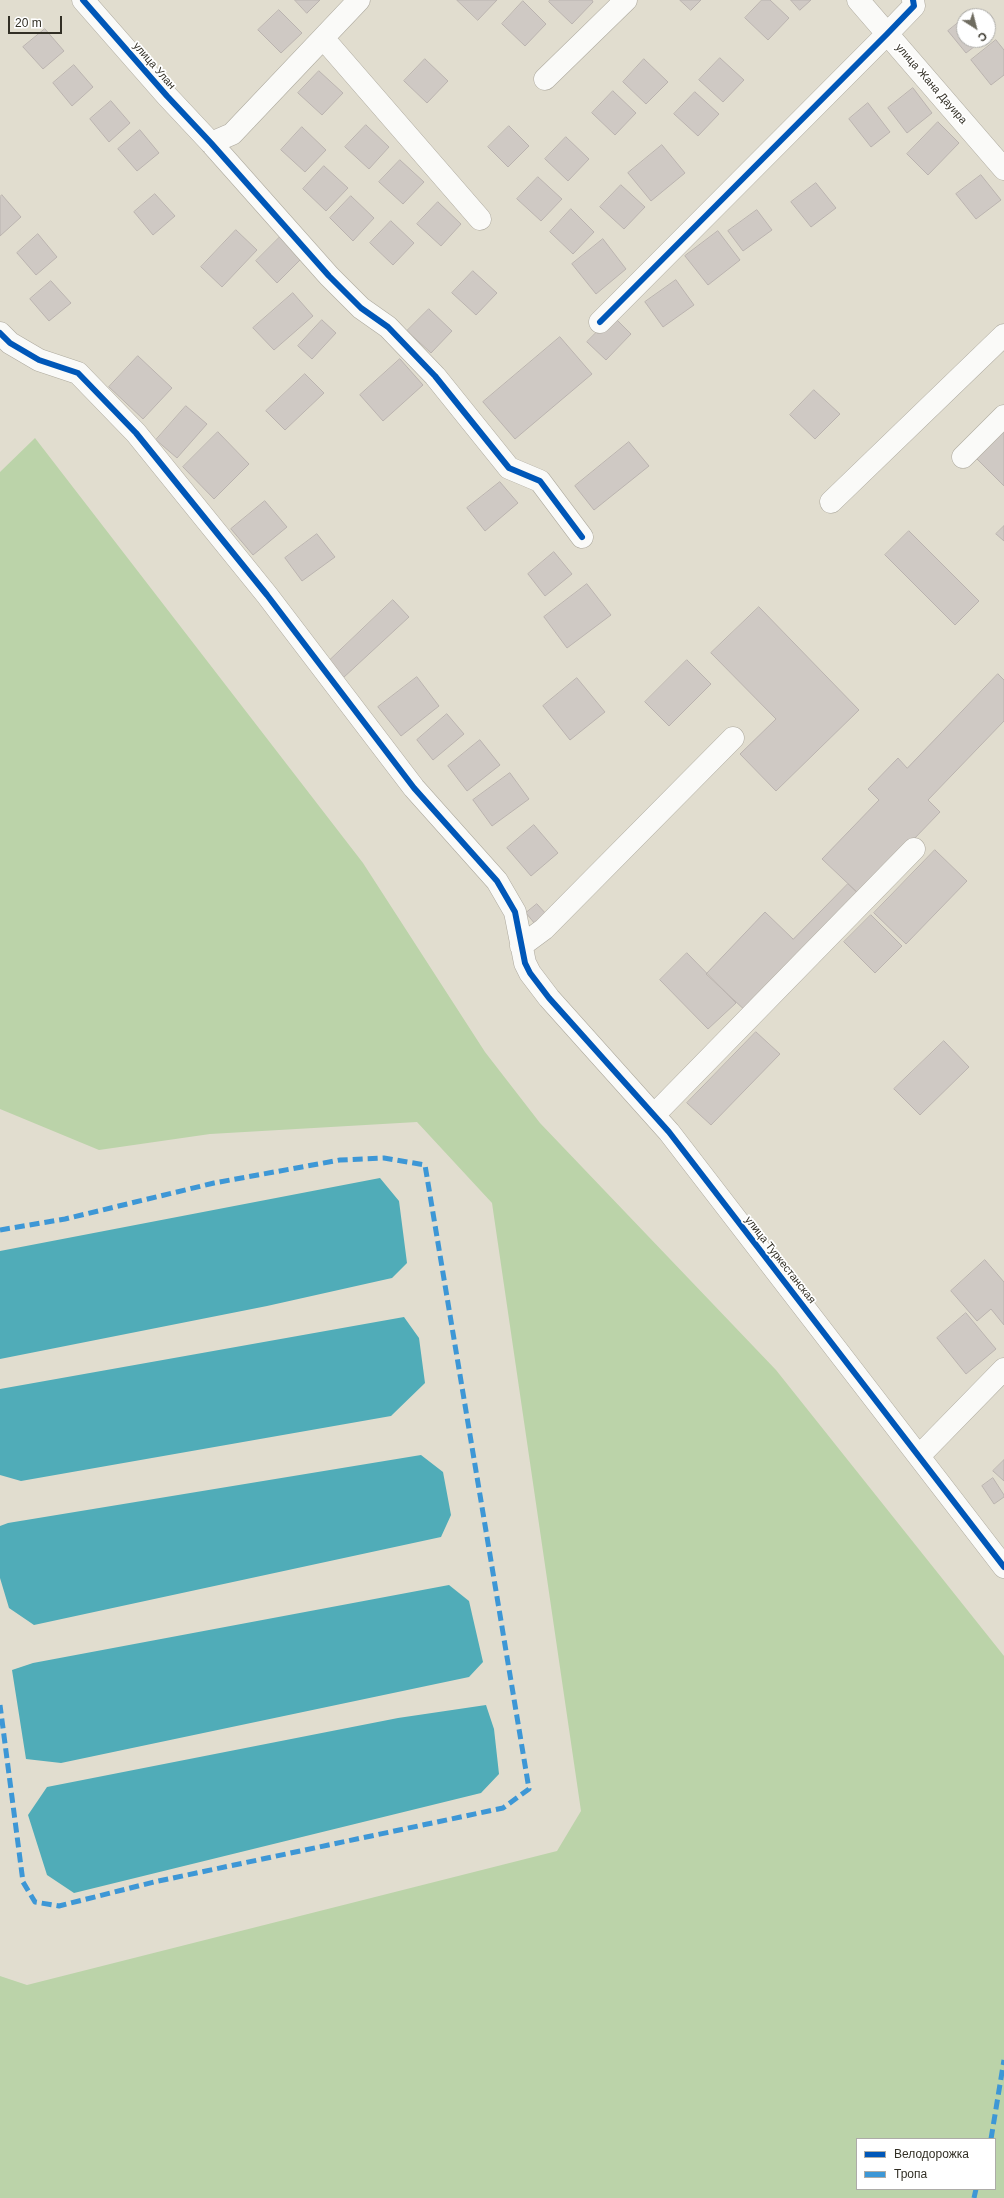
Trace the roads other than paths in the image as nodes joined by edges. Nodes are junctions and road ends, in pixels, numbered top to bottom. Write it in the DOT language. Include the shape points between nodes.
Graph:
graph roads {
  1 [pos="83,0"];
  2 [pos="359,0"];
  3 [pos="626,0"];
  4 [pos="858,0"];
  5 [pos="912,0"];
  6 [pos="888,34"];
  7 [pos="323,38"];
  8 [pos="545,79"];
  9 [pos="211,143"];
  10 [pos="1004,169"];
  11 [pos="480,219"];
  12 [pos="600,322"];
  13 [pos="0,333"];
  14 [pos="1004,335"];
  15 [pos="1004,416"];
  16 [pos="963,457"];
  17 [pos="831,502"];
  18 [pos="582,537"];
  19 [pos="732,738"];
  20 [pos="914,849"];
  21 [pos="521,946"];
  22 [pos="654,1115"];
  23 [pos="1004,1369"];
  24 [pos="919,1456"];
  25 [pos="1004,1567"];
  1 -- 9 [label="street, улица Улан"];
  2 -- 7 [label="street"];
  3 -- 8 [label="street"];
  4 -- 6 [label="street, улица Жана Дауира"];
  5 -- 6 [label="street" via="914,6"];
  6 -- 10 [label="street, улица Жана Дауира"];
  6 -- 12 [label="street"];
  7 -- 9 [label="street" via="232,134"];
  7 -- 11 [label="street"];
  9 -- 18 [label="street, улица Улан" via="329,276 361,308 388,327 435,376 509,468 540,482"];
  13 -- 21 [label="street, улица Туркестанская" via="10,343 39,360 78,372 136,433 267,595 414,788 496,881 515,912"];
  14 -- 17 [label="street"];
  15 -- 16 [label="street"];
  19 -- 21 [label="street" via="544,929"];
  20 -- 22 [label="street"];
  21 -- 22 [label="street, улица Туркестанская" via="530,973 553,1003"];
  22 -- 24 [label="street, улица Туркестанская" via="670,1132"];
  23 -- 24 [label="street"];
  24 -- 25 [label="street, улица Туркестанская"];
}
